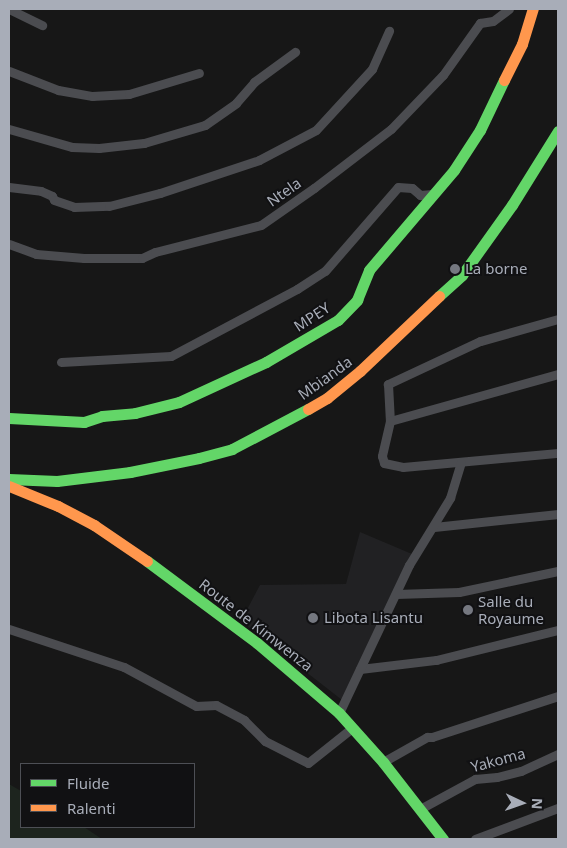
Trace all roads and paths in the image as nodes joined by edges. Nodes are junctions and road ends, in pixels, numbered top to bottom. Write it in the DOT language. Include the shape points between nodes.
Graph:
graph roads {
  1 [pos="9,9"];
  2 [pos="509,9"];
  3 [pos="533,9"];
  4 [pos="42,25"];
  5 [pos="389,31"];
  6 [pos="295,52"];
  7 [pos="9,71"];
  8 [pos="199,73"];
  9 [pos="9,129"];
  10 [pos="558,131"];
  11 [pos="9,187"];
  12 [pos="432,194"];
  13 [pos="9,244"];
  14 [pos="558,319"];
  15 [pos="61,362"];
  16 [pos="558,374"];
  17 [pos="9,418"];
  18 [pos="390,421"];
  19 [pos="558,453"];
  20 [pos="461,463"];
  21 [pos="9,479"];
  22 [pos="9,486"];
  23 [pos="558,514"];
  24 [pos="434,527"];
  25 [pos="558,571"];
  26 [pos="396,594"];
  27 [pos="9,629"];
  28 [pos="558,630"];
  29 [pos="360,669"];
  30 [pos="558,696"];
  31 [pos="338,713"];
  32 [pos="352,728"];
  33 [pos="558,754"];
  34 [pos="383,762"];
  35 [pos="558,808"];
  36 [pos="420,809"];
  37 [pos="443,839"];
  38 [pos="476,839"];
  1 -- 4 [label="street"];
  2 -- 13 [label="street, Ntela" via="492,21 480,23 443,75 391,129 261,225 142,258 36,254"];
  3 -- 12 [label="street, MPEY" via="522,44 480,130 454,170"];
  5 -- 11 [label="street" via="372,69 316,130 260,160 160,194 109,206 74,207 54,200 47,192"];
  6 -- 9 [label="street" via="254,82 236,103 205,126 144,143 72,147"];
  7 -- 8 [label="street" via="64,92 92,96 129,94"];
  10 -- 21 [label="street, Mbianda" via="512,205 462,275 360,371 320,402 232,449 199,458 130,472 57,481"];
  12 -- 15 [label="street" via="420,195 412,188 398,187 326,271 171,356"];
  12 -- 17 [label="street, MPEY" via="369,270 357,300 338,320 266,362 193,398 136,414 102,416 84,422"];
  14 -- 18 [label="street" via="480,341 388,384"];
  16 -- 18 [label="street"];
  18 -- 20 [label="street" via="382,456 384,463 404,468"];
  19 -- 20 [label="street"];
  20 -- 24 [label="street" via="450,498"];
  22 -- 31 [label="street, Route de Kimwenza" via="87,521 144,558 257,643"];
  23 -- 24 [label="street"];
  24 -- 26 [label="street" via="415,554"];
  25 -- 26 [label="street" via="459,592"];
  26 -- 29 [label="street"];
  27 -- 32 [label="street" via="124,667 196,706 216,704 244,720 265,741 308,763"];
  28 -- 29 [label="street" via="436,660"];
  29 -- 31 [label="street"];
  30 -- 34 [label="street" via="427,737"];
  31 -- 32 [label="street, Route de Kimwenza"];
  32 -- 34 [label="street, Route de Kimwenza"];
  33 -- 36 [label="street, Yakoma" via="521,771 475,779"];
  34 -- 36 [label="street, Route de Kimwenza"];
  35 -- 38 [label="street"];
  36 -- 37 [label="street, Route de Kimwenza"];
}
